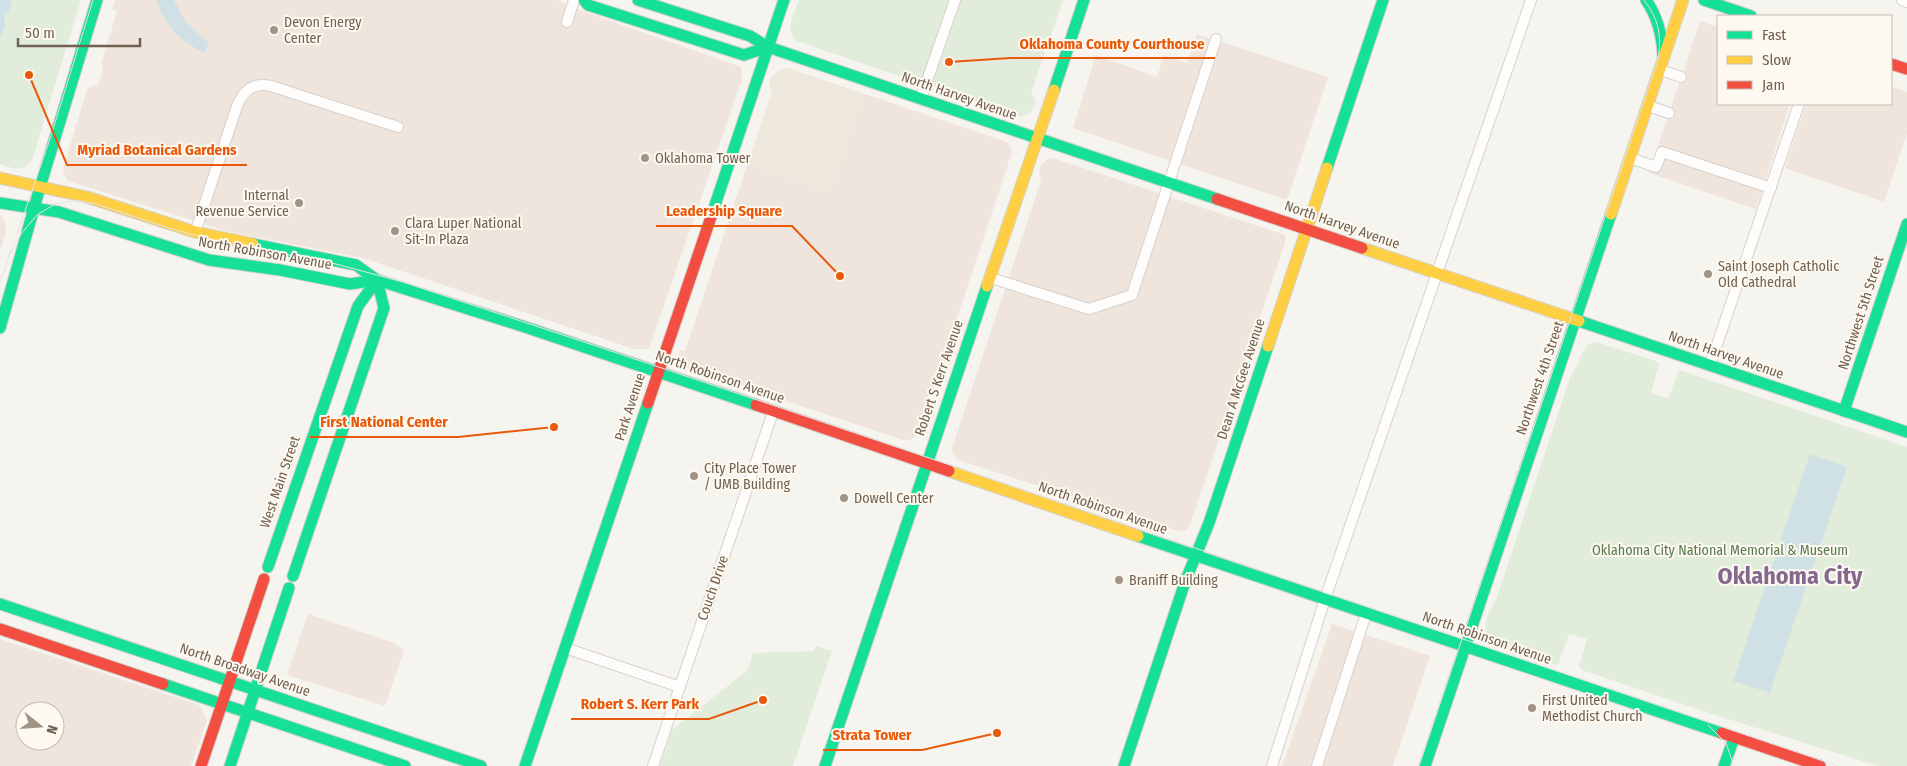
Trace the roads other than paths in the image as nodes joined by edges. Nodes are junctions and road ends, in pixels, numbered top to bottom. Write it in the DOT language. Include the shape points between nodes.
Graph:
graph roads {
  1 [pos="97,0"];
  2 [pos="574,0"];
  3 [pos="584,0"];
  4 [pos="638,0"];
  5 [pos="784,0"];
  6 [pos="955,0"];
  7 [pos="1084,0"];
  8 [pos="1384,0"];
  9 [pos="1531,0"];
  10 [pos="1646,0"];
  11 [pos="1683,0"];
  12 [pos="1704,0"];
  13 [pos="1902,0"];
  14 [pos="1907,2"];
  15 [pos="1748,15"];
  16 [pos="567,22"];
  17 [pos="1216,39"];
  18 [pos="768,47"];
  19 [pos="1662,64"];
  20 [pos="1892,64"];
  21 [pos="1907,69"];
  22 [pos="1681,77"];
  23 [pos="921,98"];
  24 [pos="1798,105"];
  25 [pos="1648,106"];
  26 [pos="1669,113"];
  27 [pos="398,127"];
  28 [pos="1038,138"];
  29 [pos="1630,158"];
  30 [pos="0,178"];
  31 [pos="1170,183"];
  32 [pos="40,188"];
  33 [pos="1771,188"];
  34 [pos="0,203"];
  35 [pos="34,208"];
  36 [pos="1907,224"];
  37 [pos="1306,229"];
  38 [pos="195,232"];
  39 [pos="188,254"];
  40 [pos="209,260"];
  41 [pos="1438,273"];
  42 [pos="990,277"];
  43 [pos="270,280"];
  44 [pos="377,280"];
  45 [pos="345,302"];
  46 [pos="358,306"];
  47 [pos="1576,320"];
  48 [pos="0,328"];
  49 [pos="1710,366"];
  50 [pos="658,371"];
  51 [pos="773,411"];
  52 [pos="1844,411"];
  53 [pos="1907,432"];
  54 [pos="319,457"];
  55 [pos="926,463"];
  56 [pos="1196,556"];
  57 [pos="268,567"];
  58 [pos="293,576"];
  59 [pos="264,579"];
  60 [pos="289,588"];
  61 [pos="1325,599"];
  62 [pos="0,604"];
  63 [pos="1366,613"];
  64 [pos="0,630"];
  65 [pos="1465,646"];
  66 [pos="565,648"];
  67 [pos="230,681"];
  68 [pos="680,687"];
  69 [pos="255,690"];
  70 [pos="222,704"];
  71 [pos="248,713"];
  72 [pos="1734,738"];
  73 [pos="1793,762"];
  74 [pos="201,766"];
  75 [pos="230,766"];
  76 [pos="405,766"];
  77 [pos="481,766"];
  78 [pos="525,766"];
  79 [pos="653,766"];
  80 [pos="825,766"];
  81 [pos="1124,766"];
  82 [pos="1272,766"];
  83 [pos="1317,766"];
  84 [pos="1425,766"];
  85 [pos="1724,766"];
  86 [pos="1820,766"];
  1 -- 32 [label="street"];
  2 -- 16 [label="lane"];
  3 -- 18 [label="street" via="588,5 744,55"];
  4 -- 18 [label="street, North Harvey Avenue" via="750,36"];
  5 -- 18 [label="street, Park Avenue"];
  6 -- 23 [label="lane"];
  7 -- 28 [label="street, Robert S Kerr Avenue"];
  8 -- 37 [label="street, Dean A McGee Avenue"];
  9 -- 41 [label="lane"];
  10 -- 19 [label="street" via="1660,27"];
  11 -- 19 [label="street, Northwest 4th Street"];
  12 -- 15 [label="street"];
  13 -- 14 [label="lane"];
  17 -- 31 [label="lane"];
  18 -- 23 [label="street, North Harvey Avenue"];
  18 -- 50 [label="street, Park Avenue"];
  19 -- 22 [label="lane"];
  19 -- 25 [label="street, Northwest 4th Street"];
  20 -- 21 [label="street"];
  23 -- 28 [label="street, North Harvey Avenue"];
  24 -- 33 [label="lane" via="1791,115"];
  25 -- 26 [label="lane"];
  25 -- 29 [label="street, Northwest 4th Street"];
  27 -- 38 [label="lane" via="270,86 253,85 237,106"];
  28 -- 31 [label="street, North Harvey Avenue"];
  28 -- 42 [label="street, Robert S Kerr Avenue"];
  29 -- 33 [label="lane" via="1656,167 1662,152"];
  29 -- 47 [label="street, Northwest 4th Street"];
  30 -- 32 [label="street, North Robinson Avenue"];
  31 -- 37 [label="street, North Harvey Avenue"];
  31 -- 42 [label="lane" via="1132,295 1089,309"];
  32 -- 35 [label="street"];
  32 -- 38 [label="street, North Robinson Avenue" via="87,196"];
  33 -- 49 [label="lane"];
  34 -- 35 [label="street, North Robinson Avenue"];
  35 -- 39 [label="street, North Robinson Avenue" via="59,212"];
  35 -- 48 [label="street"];
  36 -- 52 [label="street, Northwest 5th Street"];
  37 -- 41 [label="street, North Harvey Avenue"];
  37 -- 56 [label="street, Dean A McGee Avenue"];
  38 -- 39 [label="lane"];
  38 -- 44 [label="street, North Robinson Avenue" via="356,265"];
  39 -- 40 [label="street, North Robinson Avenue"];
  40 -- 43 [label="street"];
  40 -- 44 [label="street, North Robinson Avenue" via="350,284"];
  41 -- 47 [label="street, North Harvey Avenue"];
  41 -- 61 [label="lane"];
  42 -- 55 [label="street, Robert S Kerr Avenue"];
  44 -- 46 [label="street, West Main Street"];
  44 -- 50 [label="street, North Robinson Avenue"];
  44 -- 54 [label="street, West Main Street" via="384,308"];
  45 -- 46 [label="street"];
  46 -- 54 [label="street, West Main Street"];
  47 -- 49 [label="street, North Harvey Avenue"];
  47 -- 65 [label="street, Northwest 4th Street"];
  49 -- 52 [label="street, North Harvey Avenue"];
  50 -- 51 [label="street, North Robinson Avenue"];
  50 -- 66 [label="street, Park Avenue"];
  51 -- 55 [label="street, North Robinson Avenue"];
  51 -- 68 [label="lane, Couch Drive"];
  52 -- 53 [label="street, North Harvey Avenue"];
  54 -- 57 [label="street, West Main Street"];
  54 -- 58 [label="street, West Main Street"];
  55 -- 56 [label="street, North Robinson Avenue"];
  55 -- 80 [label="street, Robert S Kerr Avenue"];
  56 -- 61 [label="street, North Robinson Avenue"];
  56 -- 81 [label="street, Dean A McGee Avenue"];
  59 -- 67 [label="street"];
  60 -- 69 [label="street"];
  61 -- 63 [label="street, North Robinson Avenue"];
  61 -- 82 [label="lane"];
  62 -- 67 [label="street, North Broadway Avenue"];
  63 -- 65 [label="street, North Robinson Avenue"];
  63 -- 83 [label="lane"];
  64 -- 70 [label="street"];
  65 -- 72 [label="street, North Robinson Avenue"];
  65 -- 84 [label="street, Northwest 4th Street"];
  66 -- 68 [label="lane"];
  66 -- 78 [label="street, Park Avenue"];
  67 -- 69 [label="street, North Broadway Avenue"];
  67 -- 70 [label="street"];
  68 -- 79 [label="lane, Couch Drive"];
  69 -- 71 [label="street"];
  69 -- 77 [label="street, North Broadway Avenue"];
  70 -- 71 [label="street"];
  70 -- 74 [label="street"];
  71 -- 75 [label="street"];
  71 -- 76 [label="street"];
  72 -- 73 [label="street, North Robinson Avenue"];
  72 -- 85 [label="street"];
  73 -- 86 [label="street, North Robinson Avenue"];
}
